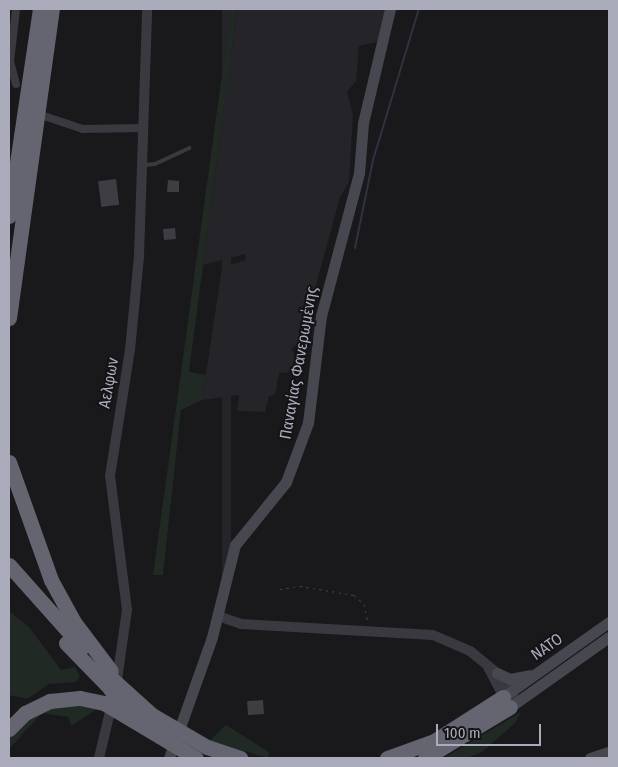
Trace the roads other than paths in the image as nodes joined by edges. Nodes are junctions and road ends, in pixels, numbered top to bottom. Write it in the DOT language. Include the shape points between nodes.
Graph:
graph roads {
  1 [pos="16,9"];
  2 [pos="40,9"];
  3 [pos="52,9"];
  4 [pos="147,9"];
  5 [pos="390,9"];
  6 [pos="16,84"];
  7 [pos="22,116"];
  8 [pos="44,116"];
  9 [pos="143,128"];
  10 [pos="9,147"];
  11 [pos="190,148"];
  12 [pos="142,165"];
  13 [pos="9,216"];
  14 [pos="9,318"];
  15 [pos="9,462"];
  16 [pos="9,565"];
  17 [pos="9,578"];
  18 [pos="218,616"];
  19 [pos="609,622"];
  20 [pos="609,637"];
  21 [pos="492,670"];
  22 [pos="539,672"];
  23 [pos="110,678"];
  24 [pos="510,699"];
  25 [pos="9,729"];
  26 [pos="609,752"];
  27 [pos="204,755"];
  28 [pos="99,758"];
  29 [pos="169,758"];
  30 [pos="240,758"];
  31 [pos="387,758"];
  32 [pos="425,758"];
  33 [pos="590,758"];
  1 -- 6 [label="street" via="10,62"];
  2 -- 7 [label="highway"];
  3 -- 14 [label="highway"];
  4 -- 9 [label="street, Αελφων"];
  5 -- 18 [label="main road, Παναγίας Φανερωμένης" via="363,123 359,173 322,316 308,423 286,482 235,545"];
  7 -- 10 [label="highway"];
  7 -- 13 [label="highway"];
  8 -- 9 [label="street" via="83,129"];
  9 -- 12 [label="street, Αελφων"];
  11 -- 12 [label="lane" via="155,164"];
  12 -- 28 [label="street, Αελφων" via="130,350 110,476 127,610 126,636"];
  15 -- 23 [label="highway" via="51,580"];
  16 -- 23 [label="highway"];
  17 -- 23 [label="highway"];
  18 -- 21 [label="street" via="241,624 433,635 465,648"];
  18 -- 29 [label="main road, Παναγίας Φανερωμένης"];
  19 -- 22 [label="main road, ΝΑΤΟ"];
  20 -- 24 [label="main road, ΝΑΤΟ"];
  21 -- 22 [label="main road" via="510,679"];
  21 -- 24 [label="street"];
  22 -- 24 [label="main road, ΝΑΤΟ"];
  23 -- 27 [label="highway, bridge"];
  23 -- 27 [label="highway, bridge" via="146,723"];
  24 -- 31 [label="highway" via="434,741"];
  24 -- 32 [label="highway"];
  25 -- 27 [label="highway, bridge" via="25,714 50,701 80,698 104,703"];
  26 -- 33 [label="main road"];
  27 -- 30 [label="highway"];
}
